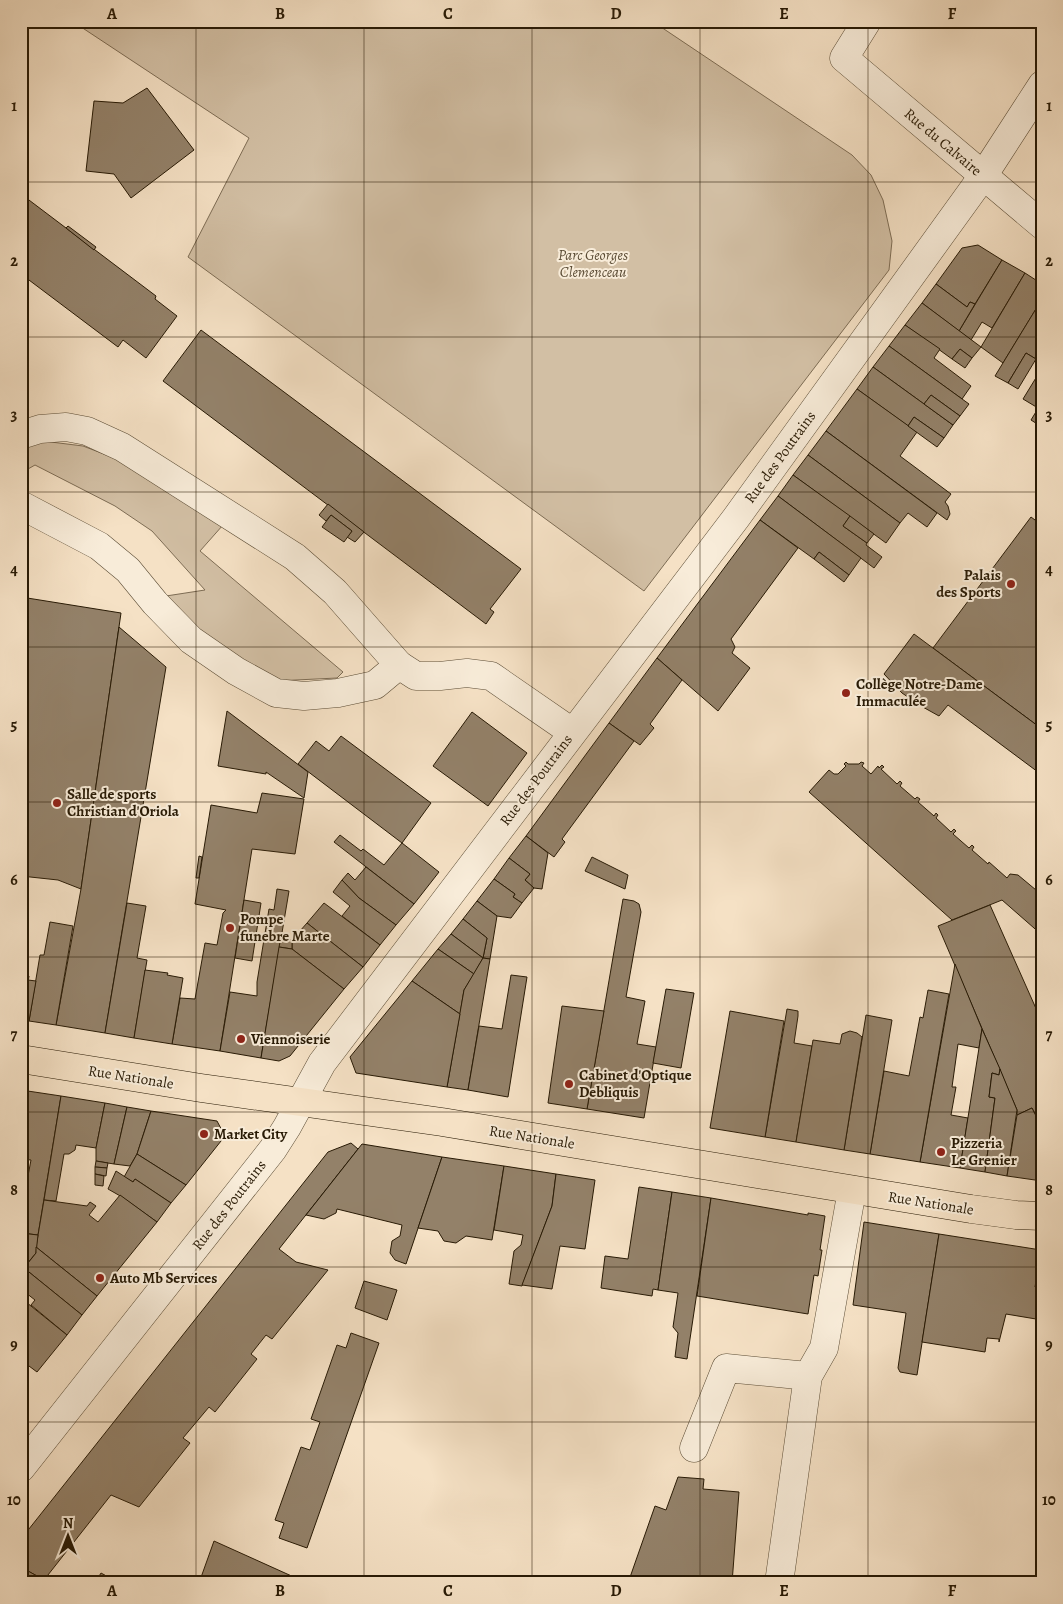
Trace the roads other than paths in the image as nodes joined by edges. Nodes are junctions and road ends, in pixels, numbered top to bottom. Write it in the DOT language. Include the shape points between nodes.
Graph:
graph roads {
  1 [pos="867,21"];
  2 [pos="1042,85"];
  3 [pos="983,176"];
  4 [pos="1042,225"];
  5 [pos="21,435"];
  6 [pos="21,505"];
  7 [pos="399,665"];
  8 [pos="572,732"];
  9 [pos="21,1059"];
  10 [pos="300,1102"];
  11 [pos="852,1190"];
  12 [pos="1042,1216"];
  13 [pos="808,1376"];
  14 [pos="694,1448"];
  15 [pos="21,1468"];
  16 [pos="779,1583"];
  1 -- 3 [label="street, Rue du Calvaire" via="844,58"];
  2 -- 3 [label="street, Rue des Poutrains"];
  3 -- 4 [label="street, Rue du Calvaire"];
  3 -- 8 [label="street, Rue des Poutrains" via="736,518"];
  5 -- 7 [label="street" via="40,429 66,427 87,431 122,447 295,557 335,592"];
  6 -- 7 [label="street" via="98,546 128,570 191,640 276,693 304,696 375,685"];
  7 -- 8 [label="street" via="416,676 467,672 492,676"];
  8 -- 10 [label="street, Rue des Poutrains" via="322,1063"];
  9 -- 10 [label="main road, Rue Nationale"];
  10 -- 11 [label="main road, Rue Nationale" via="442,1122"];
  10 -- 15 [label="street, Rue des Poutrains" via="273,1149"];
  11 -- 12 [label="main road, Rue Nationale" via="1016,1215"];
  11 -- 13 [label="street" via="824,1348"];
  13 -- 14 [label="street" via="726,1368"];
  13 -- 16 [label="street"];
}
